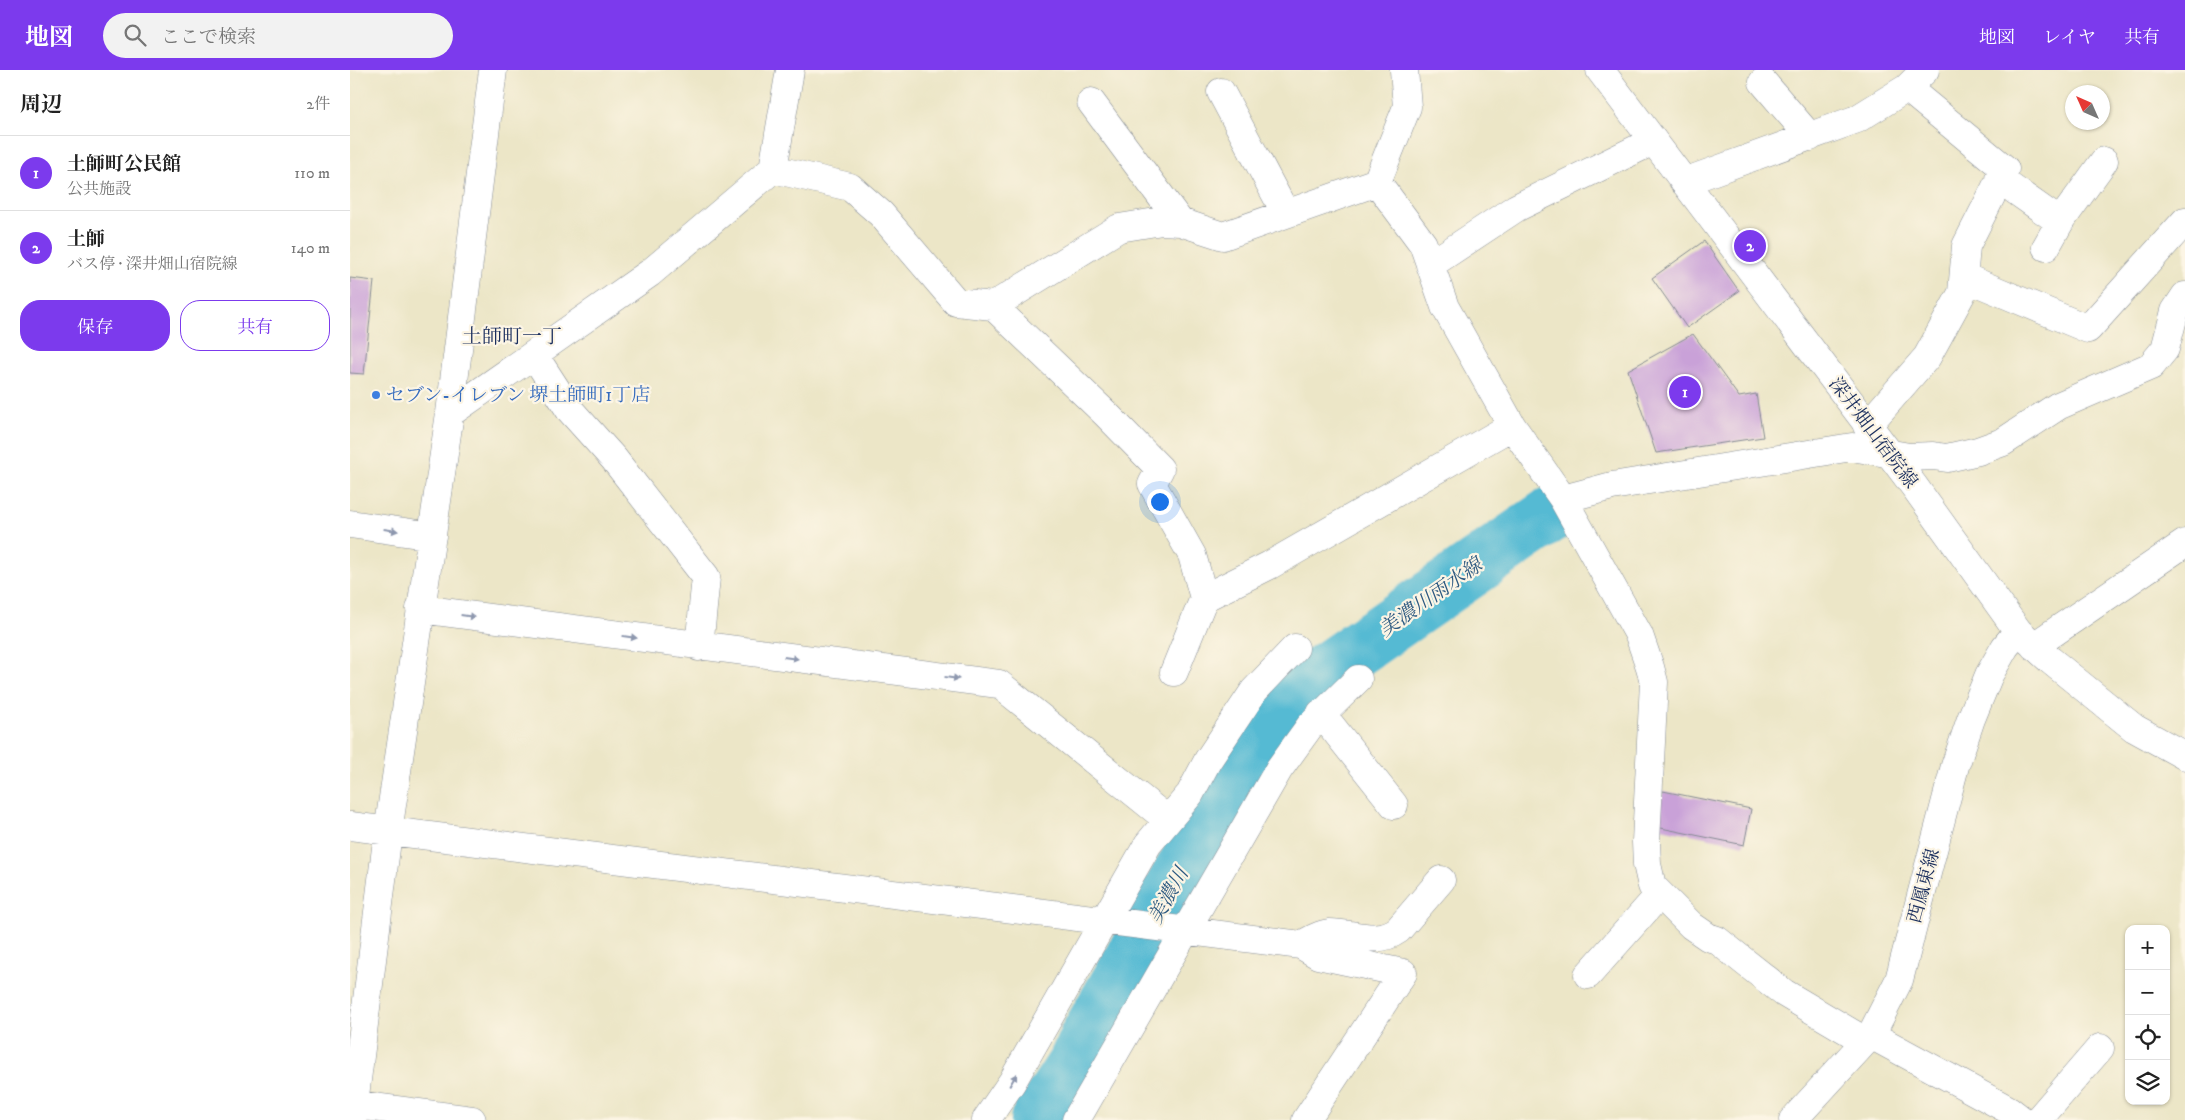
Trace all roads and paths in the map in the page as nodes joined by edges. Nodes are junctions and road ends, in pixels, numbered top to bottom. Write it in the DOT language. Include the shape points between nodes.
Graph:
graph roads {
  1 [pos="492,70"];
  2 [pos="790,70"];
  3 [pos="1404,70"];
  4 [pos="1600,70"];
  5 [pos="1916,79"];
  6 [pos="1763,82"];
  7 [pos="1221,92"];
  8 [pos="1091,102"];
  9 [pos="1810,137"];
  10 [pos="1653,141"];
  11 [pos="2104,161"];
  12 [pos="773,169"];
  13 [pos="1999,180"];
  14 [pos="1377,182"];
  15 [pos="1684,182"];
  16 [pos="1286,214"];
  17 [pos="2185,221"];
  18 [pos="1180,222"];
  19 [pos="2060,222"];
  20 [pos="2046,247"];
  21 [pos="1430,265"];
  22 [pos="1964,277"];
  23 [pos="2185,296"];
  24 [pos="993,306"];
  25 [pos="534,356"];
  26 [pos="450,413"];
  27 [pos="1512,426"];
  28 [pos="1867,426"];
  29 [pos="1890,454"];
  30 [pos="1563,499"];
  31 [pos="350,524"];
  32 [pos="432,536"];
  33 [pos="2185,543"];
  34 [pos="1204,598"];
  35 [pos="420,609"];
  36 [pos="2026,638"];
  37 [pos="699,647"];
  38 [pos="1295,648"];
  39 [pos="1174,672"];
  40 [pos="1358,678"];
  41 [pos="1321,713"];
  42 [pos="2185,756"];
  43 [pos="1394,805"];
  44 [pos="1168,820"];
  45 [pos="350,826"];
  46 [pos="388,832"];
  47 [pos="1441,880"];
  48 [pos="1659,895"];
  49 [pos="1105,920"];
  50 [pos="1177,929"];
  51 [pos="1301,945"];
  52 [pos="1588,975"];
  53 [pos="1868,1038"];
  54 [pos="2100,1048"];
  55 [pos="352,1109"];
  56 [pos="472,1120"];
  57 [pos="986,1120"];
  58 [pos="1076,1120"];
  59 [pos="1306,1120"];
  60 [pos="1793,1120"];
  61 [pos="2022,1120"];
  62 [pos="2038,1120"];
  1 -- 26 [label="street"];
  2 -- 12 [label="street"];
  3 -- 14 [label="street" via="1407,107"];
  4 -- 10 [label="street, 深井畑山宿院線"];
  5 -- 9 [label="street" via="1858,119"];
  5 -- 13 [label="street" via="2005,169"];
  6 -- 9 [label="street"];
  7 -- 16 [label="street"];
  8 -- 18 [label="street"];
  9 -- 15 [label="street"];
  10 -- 15 [label="street, 深井畑山宿院線"];
  10 -- 21 [label="street" via="1516,208"];
  11 -- 19 [label="street"];
  12 -- 24 [label="street" via="850,187 881,214 956,302"];
  12 -- 25 [label="street" via="650,273"];
  13 -- 19 [label="street"];
  13 -- 22 [label="street" via="1966,246"];
  14 -- 16 [label="street"];
  14 -- 21 [label="street" via="1423,244"];
  15 -- 28 [label="street, 深井畑山宿院線"];
  16 -- 18 [label="street" via="1223,236"];
  17 -- 22 [label="street" via="2088,329"];
  18 -- 24 [label="street" via="1162,221 1119,228"];
  19 -- 20 [label="street"];
  21 -- 27 [label="street" via="1444,307"];
  22 -- 28 [label="street" via="1962,293 1927,357"];
  23 -- 29 [label="street" via="2174,311 2165,349 2145,370 2058,406 2003,442 1978,451 1947,458"];
  24 -- 34 [label="street" via="1160,469 1152,484 1192,555"];
  25 -- 26 [label="street"];
  25 -- 37 [label="street" via="568,409 614,459 706,577"];
  26 -- 32 [label="street"];
  27 -- 30 [label="street"];
  27 -- 34 [label="street" via="1270,565"];
  28 -- 29 [label="street, 深井畑山宿院線"];
  29 -- 30 [label="street" via="1852,446 1612,486"];
  29 -- 36 [label="street, 深井畑山宿院線"];
  30 -- 48 [label="street" via="1639,635 1650,666 1654,692 1646,842 1650,880"];
  31 -- 32 [label="street, one-way"];
  32 -- 35 [label="street"];
  33 -- 36 [label="street, 西鳳東線"];
  34 -- 39 [label="street"];
  35 -- 37 [label="street, one-way"];
  35 -- 46 [label="street"];
  36 -- 42 [label="street, 深井畑山宿院線" via="2134,728"];
  36 -- 53 [label="street, 西鳳東線" via="2005,647 1971,719 1899,980"];
  37 -- 44 [label="street, one-way" via="999,684"];
  38 -- 44 [label="street" via="1254,691 1208,760 1190,794"];
  40 -- 41 [label="street"];
  41 -- 43 [label="street"];
  41 -- 50 [label="street" via="1279,769"];
  44 -- 49 [label="street" via="1148,844"];
  45 -- 46 [label="street"];
  46 -- 49 [label="street"];
  46 -- 55 [label="street"];
  47 -- 51 [label="street" via="1390,935 1378,938 1329,933"];
  48 -- 52 [label="street"];
  48 -- 53 [label="street" via="1700,932 1717,940 1784,993"];
  49 -- 50 [label="street"];
  57 -- 49 [label="street, one-way" via="1012,1082"];
  50 -- 51 [label="street"];
  50 -- 58 [label="street"];
  51 -- 59 [label="street" via="1318,955 1403,973"];
  53 -- 60 [label="street, 西鳳東線"];
  53 -- 61 [label="street" via="2009,1110"];
  54 -- 62 [label="street"];
  55 -- 56 [label="street"];
}
